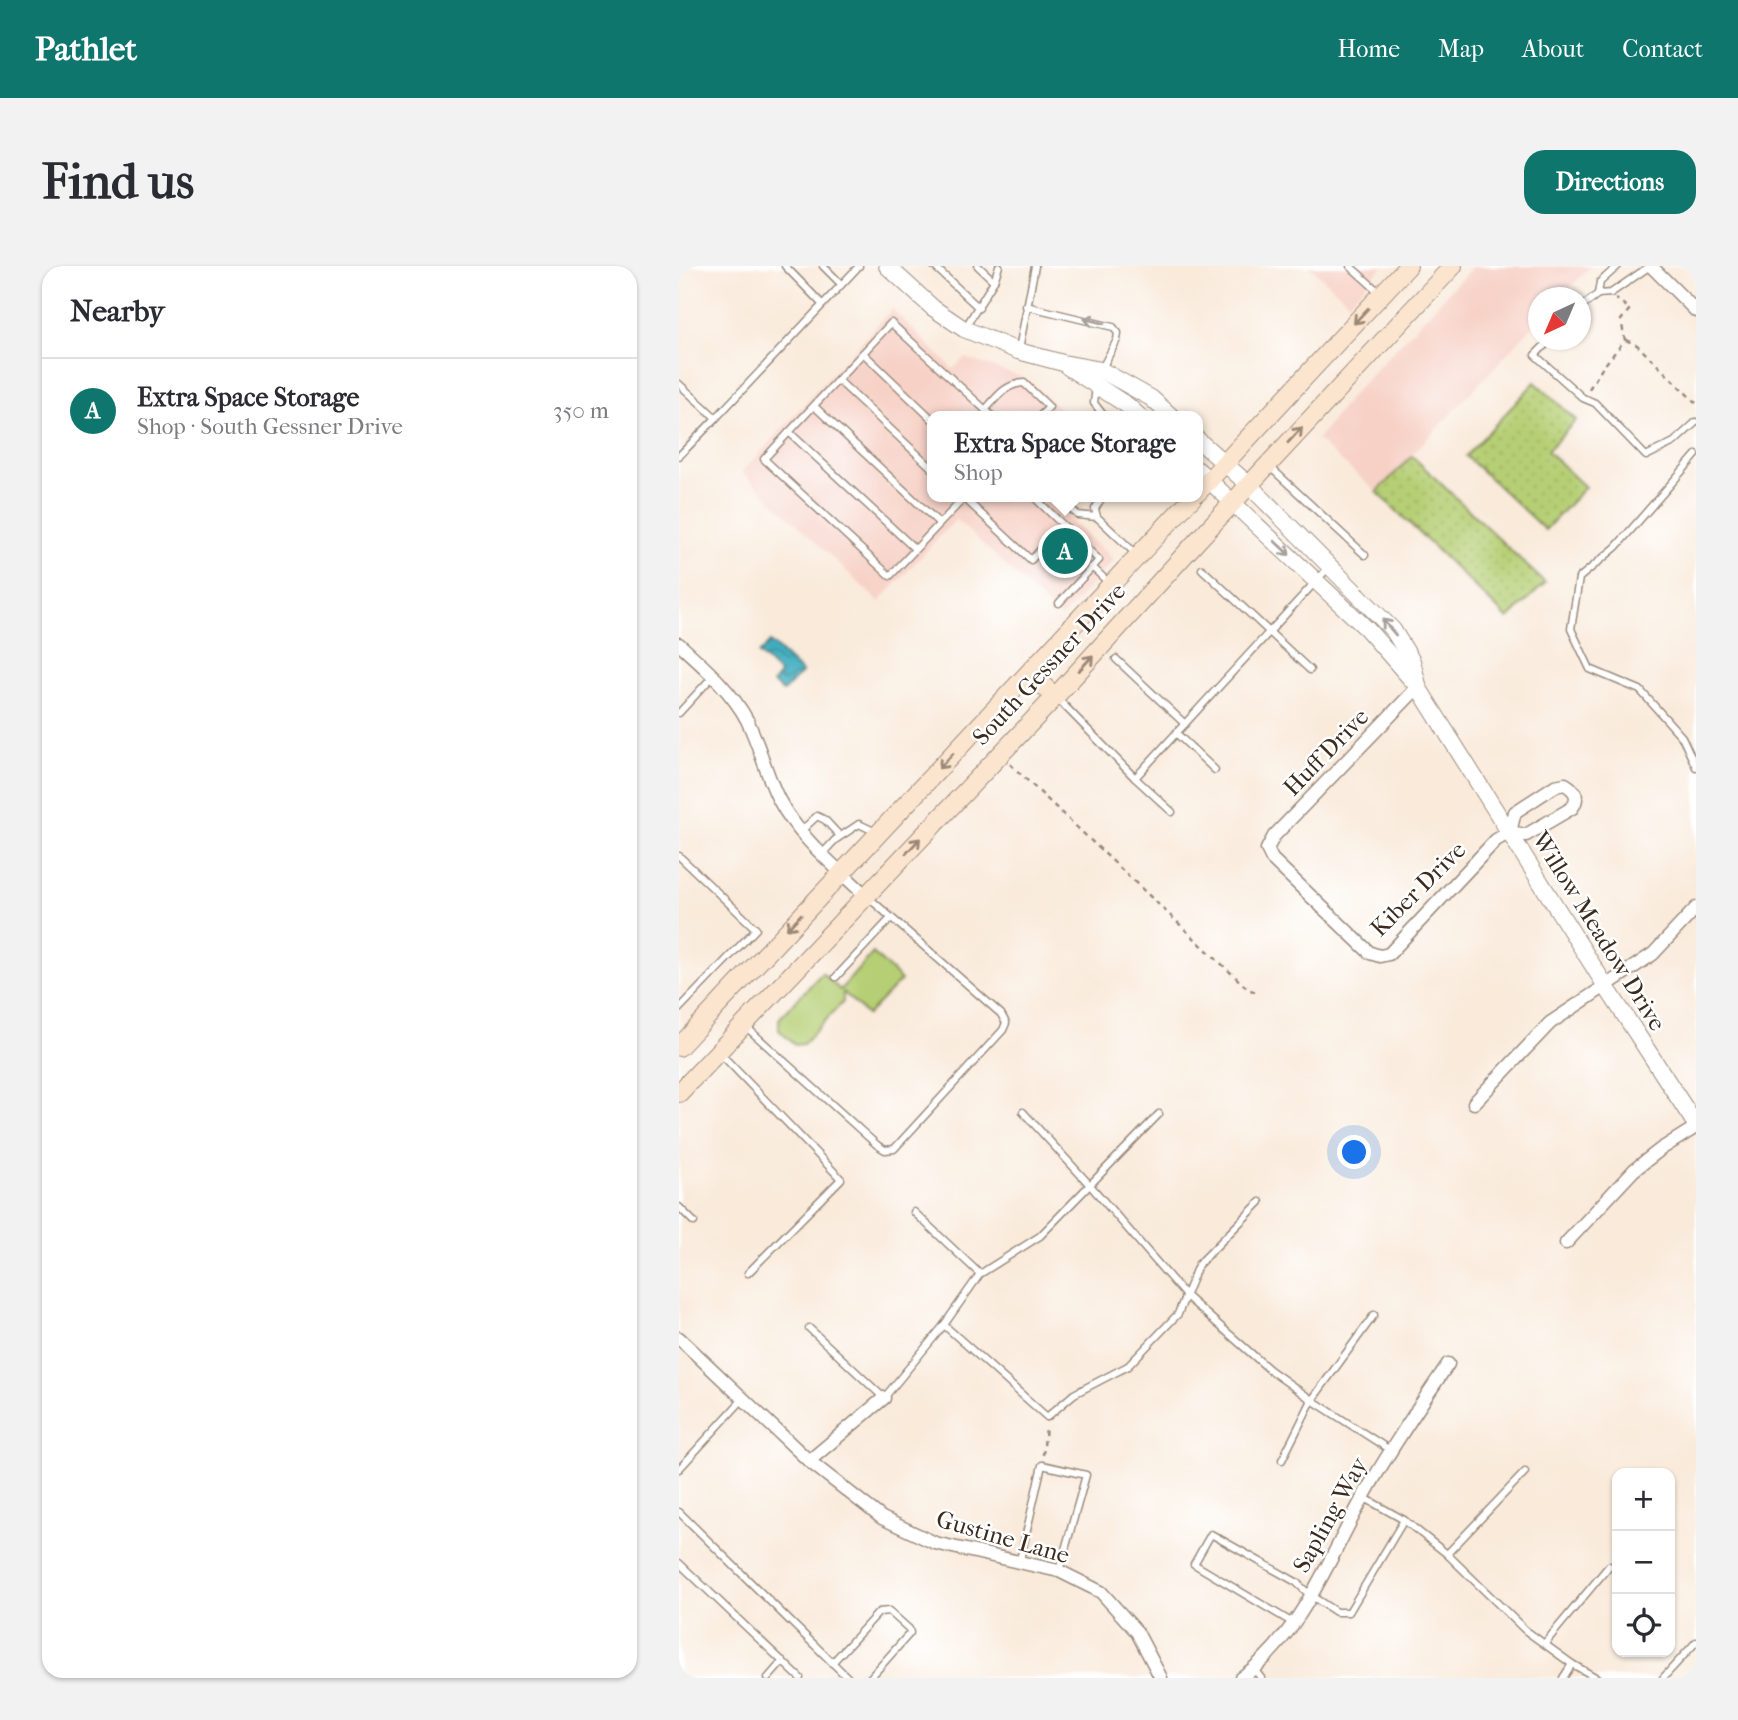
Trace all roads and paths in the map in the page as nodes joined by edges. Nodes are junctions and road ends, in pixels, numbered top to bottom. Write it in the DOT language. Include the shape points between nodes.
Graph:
graph roads {
  1 [pos="785,266"];
  2 [pos="823,266"];
  3 [pos="859,266"];
  4 [pos="887,266"];
  5 [pos="934,266"];
  6 [pos="978,266"];
  7 [pos="999,266"];
  8 [pos="1035,266"];
  9 [pos="1350,266"];
  10 [pos="1408,266"];
  11 [pos="1453,266"];
  12 [pos="1618,266"];
  13 [pos="1650,266"];
  14 [pos="994,281"];
  15 [pos="841,285"];
  16 [pos="1607,293"];
  17 [pos="1598,294"];
  18 [pos="1381,295"];
  19 [pos="1591,299"];
  20 [pos="823,304"];
  21 [pos="1026,306"];
  22 [pos="979,308"];
  23 [pos="1696,311"];
  24 [pos="1405,317"];
  25 [pos="964,329"];
  26 [pos="1625,340"];
  27 [pos="1540,350"];
  28 [pos="1018,351"];
  29 [pos="863,353"];
  30 [pos="1099,378"];
  31 [pos="838,380"];
  32 [pos="679,384"];
  33 [pos="1583,398"];
  34 [pos="1696,403"];
  35 [pos="814,406"];
  36 [pos="985,410"];
  37 [pos="1097,410"];
  38 [pos="1045,411"];
  39 [pos="1134,411"];
  40 [pos="1165,411"];
  41 [pos="927,414"];
  42 [pos="716,418"];
  43 [pos="1696,422"];
  44 [pos="789,432"];
  45 [pos="1203,445"];
  46 [pos="1696,455"];
  47 [pos="679,456"];
  48 [pos="927,463"];
  49 [pos="1224,464"];
  50 [pos="1268,464"];
  51 [pos="1203,480"];
  52 [pos="1203,482"];
  53 [pos="1248,485"];
  54 [pos="959,502"];
  55 [pos="969,502"];
  56 [pos="1039,502"];
  57 [pos="1062,502"];
  58 [pos="1099,502"];
  59 [pos="1188,502"];
  60 [pos="1233,502"];
  61 [pos="1097,517"];
  62 [pos="939,523"];
  63 [pos="1063,526"];
  64 [pos="915,550"];
  65 [pos="1365,555"];
  66 [pos="1138,556"];
  67 [pos="1330,566"];
  68 [pos="1092,567"];
  69 [pos="1202,569"];
  70 [pos="1317,581"];
  71 [pos="1111,585"];
  72 [pos="1059,603"];
  73 [pos="1269,633"];
  74 [pos="679,644"];
  75 [pos="1116,659"];
  76 [pos="1310,670"];
  77 [pos="1030,673"];
  78 [pos="713,676"];
  79 [pos="1418,687"];
  80 [pos="1055,696"];
  81 [pos="679,713"];
  82 [pos="1185,724"];
  83 [pos="1176,733"];
  84 [pos="1000,754"];
  85 [pos="1696,767"];
  86 [pos="1215,770"];
  87 [pos="1135,778"];
  88 [pos="1172,812"];
  89 [pos="801,831"];
  90 [pos="1510,832"];
  91 [pos="878,833"];
  92 [pos="840,836"];
  93 [pos="1267,849"];
  94 [pos="822,854"];
  95 [pos="679,856"];
  96 [pos="841,872"];
  97 [pos="866,896"];
  98 [pos="1696,908"];
  99 [pos="891,918"];
  100 [pos="836,977"];
  101 [pos="1605,985"];
  102 [pos="1256,992"];
  103 [pos="679,1009"];
  104 [pos="742,1024"];
  105 [pos="679,1047"];
  106 [pos="717,1051"];
  107 [pos="679,1055"];
  108 [pos="697,1072"];
  109 [pos="679,1093"];
  110 [pos="1474,1102"];
  111 [pos="1023,1112"];
  112 [pos="1159,1114"];
  113 [pos="1696,1126"];
  114 [pos="1089,1184"];
  115 [pos="1260,1202"];
  116 [pos="679,1208"];
  117 [pos="914,1212"];
  118 [pos="694,1222"];
  119 [pos="1566,1243"];
  120 [pos="748,1273"];
  121 [pos="980,1274"];
  122 [pos="1187,1296"];
  123 [pos="1374,1315"];
  124 [pos="944,1325"];
  125 [pos="809,1328"];
  126 [pos="679,1338"];
  127 [pos="1448,1364"];
  128 [pos="884,1398"];
  129 [pos="743,1399"];
  130 [pos="1312,1400"];
  131 [pos="1047,1417"];
  132 [pos="1391,1450"];
  133 [pos="1282,1460"];
  134 [pos="809,1461"];
  135 [pos="1042,1465"];
  136 [pos="679,1469"];
  137 [pos="1525,1472"];
  138 [pos="1363,1497"];
  139 [pos="679,1512"];
  140 [pos="1404,1520"];
  141 [pos="1447,1554"];
  142 [pos="1020,1560"];
  143 [pos="679,1563"];
  144 [pos="1609,1566"];
  145 [pos="1059,1571"];
  146 [pos="1310,1595"];
  147 [pos="1293,1623"];
  148 [pos="1696,1642"];
  149 [pos="1545,1643"];
  150 [pos="783,1661"];
  151 [pos="832,1664"];
  152 [pos="1572,1664"];
  153 [pos="1257,1673"];
  154 [pos="768,1678"];
  155 [pos="800,1678"];
  156 [pos="848,1678"];
  157 [pos="870,1678"];
  158 [pos="1161,1678"];
  159 [pos="1241,1678"];
  160 [pos="1563,1678"];
  161 [pos="1597,1678"];
  162 [pos="1663,1678"];
  1 -- 20 [label="lane"];
  2 -- 15 [label="lane"];
  3 -- 15 [label="lane"];
  4 -- 25 [label="street"];
  5 -- 22 [label="lane"];
  6 -- 14 [label="lane"];
  7 -- 14 [label="lane"];
  8 -- 21 [label="lane"];
  9 -- 18 [label="lane"];
  10 -- 18 [label="main road"];
  11 -- 24 [label="main road, South Gessner Drive"];
  12 -- 17 [label="lane" via="1600,282"];
  13 -- 16 [label="lane"];
  13 -- 23 [label="street"];
  14 -- 22 [label="lane"];
  15 -- 20 [label="lane"];
  16 -- 17 [label="lane"];
  16 -- 26 [label="path" via="1630,309 1621,320"];
  17 -- 19 [label="lane"];
  18 -- 24 [label="main road"];
  18 -- 49 [label="main road, one-way"];
  20 -- 42 [label="lane"];
  21 -- 28 [label="lane"];
  30 -- 21 [label="lane, one-way" via="1117,340 1113,327"];
  22 -- 25 [label="lane"];
  50 -- 24 [label="main road, South Gessner Drive, one-way"];
  25 -- 28 [label="street"];
  26 -- 33 [label="path"];
  26 -- 34 [label="path" via="1637,345"];
  27 -- 33 [label="lane" via="1535,355"];
  28 -- 30 [label="street"];
  29 -- 31 [label="lane"];
  29 -- 36 [label="lane" via="891,323"];
  29 -- 41 [label="lane"];
  30 -- 37 [label="lane"];
  30 -- 39 [label="street"];
  30 -- 40 [label="street" via="1151,398"];
  31 -- 35 [label="lane"];
  31 -- 48 [label="lane"];
  32 -- 42 [label="lane"];
  33 -- 43 [label="lane" via="1595,403 1646,456 1674,442"];
  35 -- 44 [label="lane"];
  35 -- 62 [label="lane"];
  36 -- 38 [label="lane" via="1005,388 1024,383 1049,407"];
  42 -- 47 [label="lane"];
  44 -- 64 [label="lane"];
  44 -- 64 [label="lane" via="764,459 890,576"];
  45 -- 49 [label="street, Willow Meadow Drive"];
  46 -- 85 [label="lane" via="1616,547 1579,578 1571,629 1590,669 1640,690 1682,737"];
  49 -- 51 [label="main road"];
  49 -- 53 [label="street, Willow Meadow Drive"];
  50 -- 53 [label="main road, South Gessner Drive"];
  50 -- 65 [label="lane"];
  52 -- 60 [label="street, Willow Meadow Drive"];
  53 -- 60 [label="main road, South Gessner Drive"];
  53 -- 67 [label="street, Willow Meadow Drive"];
  54 -- 62 [label="lane"];
  55 -- 63 [label="lane" via="1031,560"];
  56 -- 63 [label="lane"];
  57 -- 61 [label="lane" via="1078,515"];
  58 -- 61 [label="lane"];
  59 -- 66 [label="main road, South Gessner Drive"];
  60 -- 70 [label="street, Willow Meadow Drive, one-way"];
  80 -- 60 [label="main road, South Gessner Drive, one-way"];
  61 -- 66 [label="lane"];
  62 -- 64 [label="lane"];
  63 -- 68 [label="lane" via="1099,560"];
  66 -- 71 [label="main road, South Gessner Drive"];
  67 -- 70 [label="lane"];
  79 -- 67 [label="street, Willow Meadow Drive, one-way" via="1412,661 1393,630"];
  68 -- 71 [label="lane"];
  68 -- 72 [label="lane"];
  69 -- 73 [label="lane"];
  70 -- 73 [label="lane"];
  70 -- 79 [label="street, Willow Meadow Drive"];
  71 -- 77 [label="main road, South Gessner Drive"];
  73 -- 76 [label="lane"];
  73 -- 82 [label="lane"];
  74 -- 78 [label="street"];
  75 -- 82 [label="lane"];
  77 -- 80 [label="main road"];
  77 -- 91 [label="main road, South Gessner Drive, one-way"];
  78 -- 81 [label="lane"];
  78 -- 89 [label="street" via="747,720 780,801"];
  79 -- 90 [label="street, Willow Meadow Drive"];
  79 -- 93 [label="street, Huff Drive" via="1274,836"];
  80 -- 84 [label="main road, South Gessner Drive"];
  80 -- 87 [label="lane"];
  82 -- 83 [label="lane"];
  83 -- 86 [label="lane"];
  83 -- 87 [label="lane"];
  97 -- 84 [label="main road, South Gessner Drive, one-way"];
  84 -- 102 [label="path"];
  87 -- 88 [label="lane"];
  89 -- 92 [label="lane" via="817,816"];
  89 -- 94 [label="street"];
  90 -- 90 [label="street, Willow Meadow Drive" via="1515,812 1555,786 1565,784 1572,789 1576,796 1572,807 1527,835"];
  90 -- 93 [label="street, Kiber Drive" via="1496,840 1389,954 1380,956 1370,953"];
  90 -- 101 [label="street, Willow Meadow Drive"];
  91 -- 92 [label="lane" via="859,824"];
  91 -- 96 [label="main road, South Gessner Drive"];
  92 -- 94 [label="lane"];
  94 -- 96 [label="street"];
  95 -- 103 [label="lane" via="756,929"];
  96 -- 97 [label="street"];
  96 -- 105 [label="main road, South Gessner Drive, one-way"];
  97 -- 99 [label="lane"];
  97 -- 104 [label="main road, South Gessner Drive"];
  98 -- 101 [label="street" via="1653,954"];
  99 -- 100 [label="lane"];
  99 -- 104 [label="lane" via="1006,1023 894,1149 877,1145"];
  101 -- 110 [label="street" via="1550,1023"];
  101 -- 113 [label="street, Willow Meadow Drive"];
  104 -- 106 [label="main road, South Gessner Drive"];
  106 -- 108 [label="main road, South Gessner Drive"];
  106 -- 120 [label="lane" via="842,1179"];
  107 -- 108 [label="main road"];
  108 -- 109 [label="main road, South Gessner Drive"];
  111 -- 114 [label="lane"];
  112 -- 114 [label="lane"];
  113 -- 119 [label="street" via="1634,1170"];
  114 -- 121 [label="lane" via="1040,1236"];
  114 -- 122 [label="lane"];
  115 -- 122 [label="lane" via="1198,1265"];
  116 -- 118 [label="lane"];
  117 -- 121 [label="lane"];
  121 -- 124 [label="lane"];
  122 -- 130 [label="lane" via="1270,1370"];
  122 -- 131 [label="lane" via="1178,1314 1128,1366 1074,1394"];
  123 -- 130 [label="lane"];
  124 -- 128 [label="lane"];
  124 -- 131 [label="lane"];
  125 -- 128 [label="lane"];
  126 -- 129 [label="street, Gustine Lane"];
  127 -- 132 [label="street, Sapling Way"];
  128 -- 134 [label="street"];
  129 -- 134 [label="street, Gustine Lane"];
  129 -- 136 [label="lane"];
  130 -- 132 [label="lane"];
  130 -- 133 [label="lane"];
  131 -- 135 [label="path"];
  132 -- 138 [label="street, Sapling Way"];
  134 -- 142 [label="street, Gustine Lane" via="882,1518 935,1543"];
  135 -- 142 [label="lane"];
  135 -- 145 [label="lane" via="1086,1475"];
  137 -- 141 [label="lane"];
  138 -- 140 [label="lane"];
  138 -- 146 [label="street, Sapling Way"];
  139 -- 151 [label="lane"];
  140 -- 141 [label="lane"];
  140 -- 146 [label="lane" via="1349,1612 1336,1612"];
  141 -- 149 [label="lane" via="1525,1630"];
  142 -- 145 [label="street, Gustine Lane"];
  143 -- 150 [label="lane"];
  144 -- 149 [label="lane"];
  145 -- 158 [label="street, Gustine Lane" via="1101,1592 1137,1632"];
  146 -- 147 [label="street, Sapling Way"];
  146 -- 147 [label="lane" via="1296,1582 1211,1534 1194,1564"];
  147 -- 153 [label="street, Sapling Way"];
  148 -- 162 [label="lane"];
  149 -- 152 [label="lane"];
  150 -- 154 [label="lane"];
  150 -- 155 [label="lane"];
  151 -- 156 [label="lane"];
  151 -- 157 [label="lane" via="880,1612 889,1611 910,1633"];
  152 -- 160 [label="lane"];
  152 -- 161 [label="lane"];
  153 -- 159 [label="street, Sapling Way"];
}
